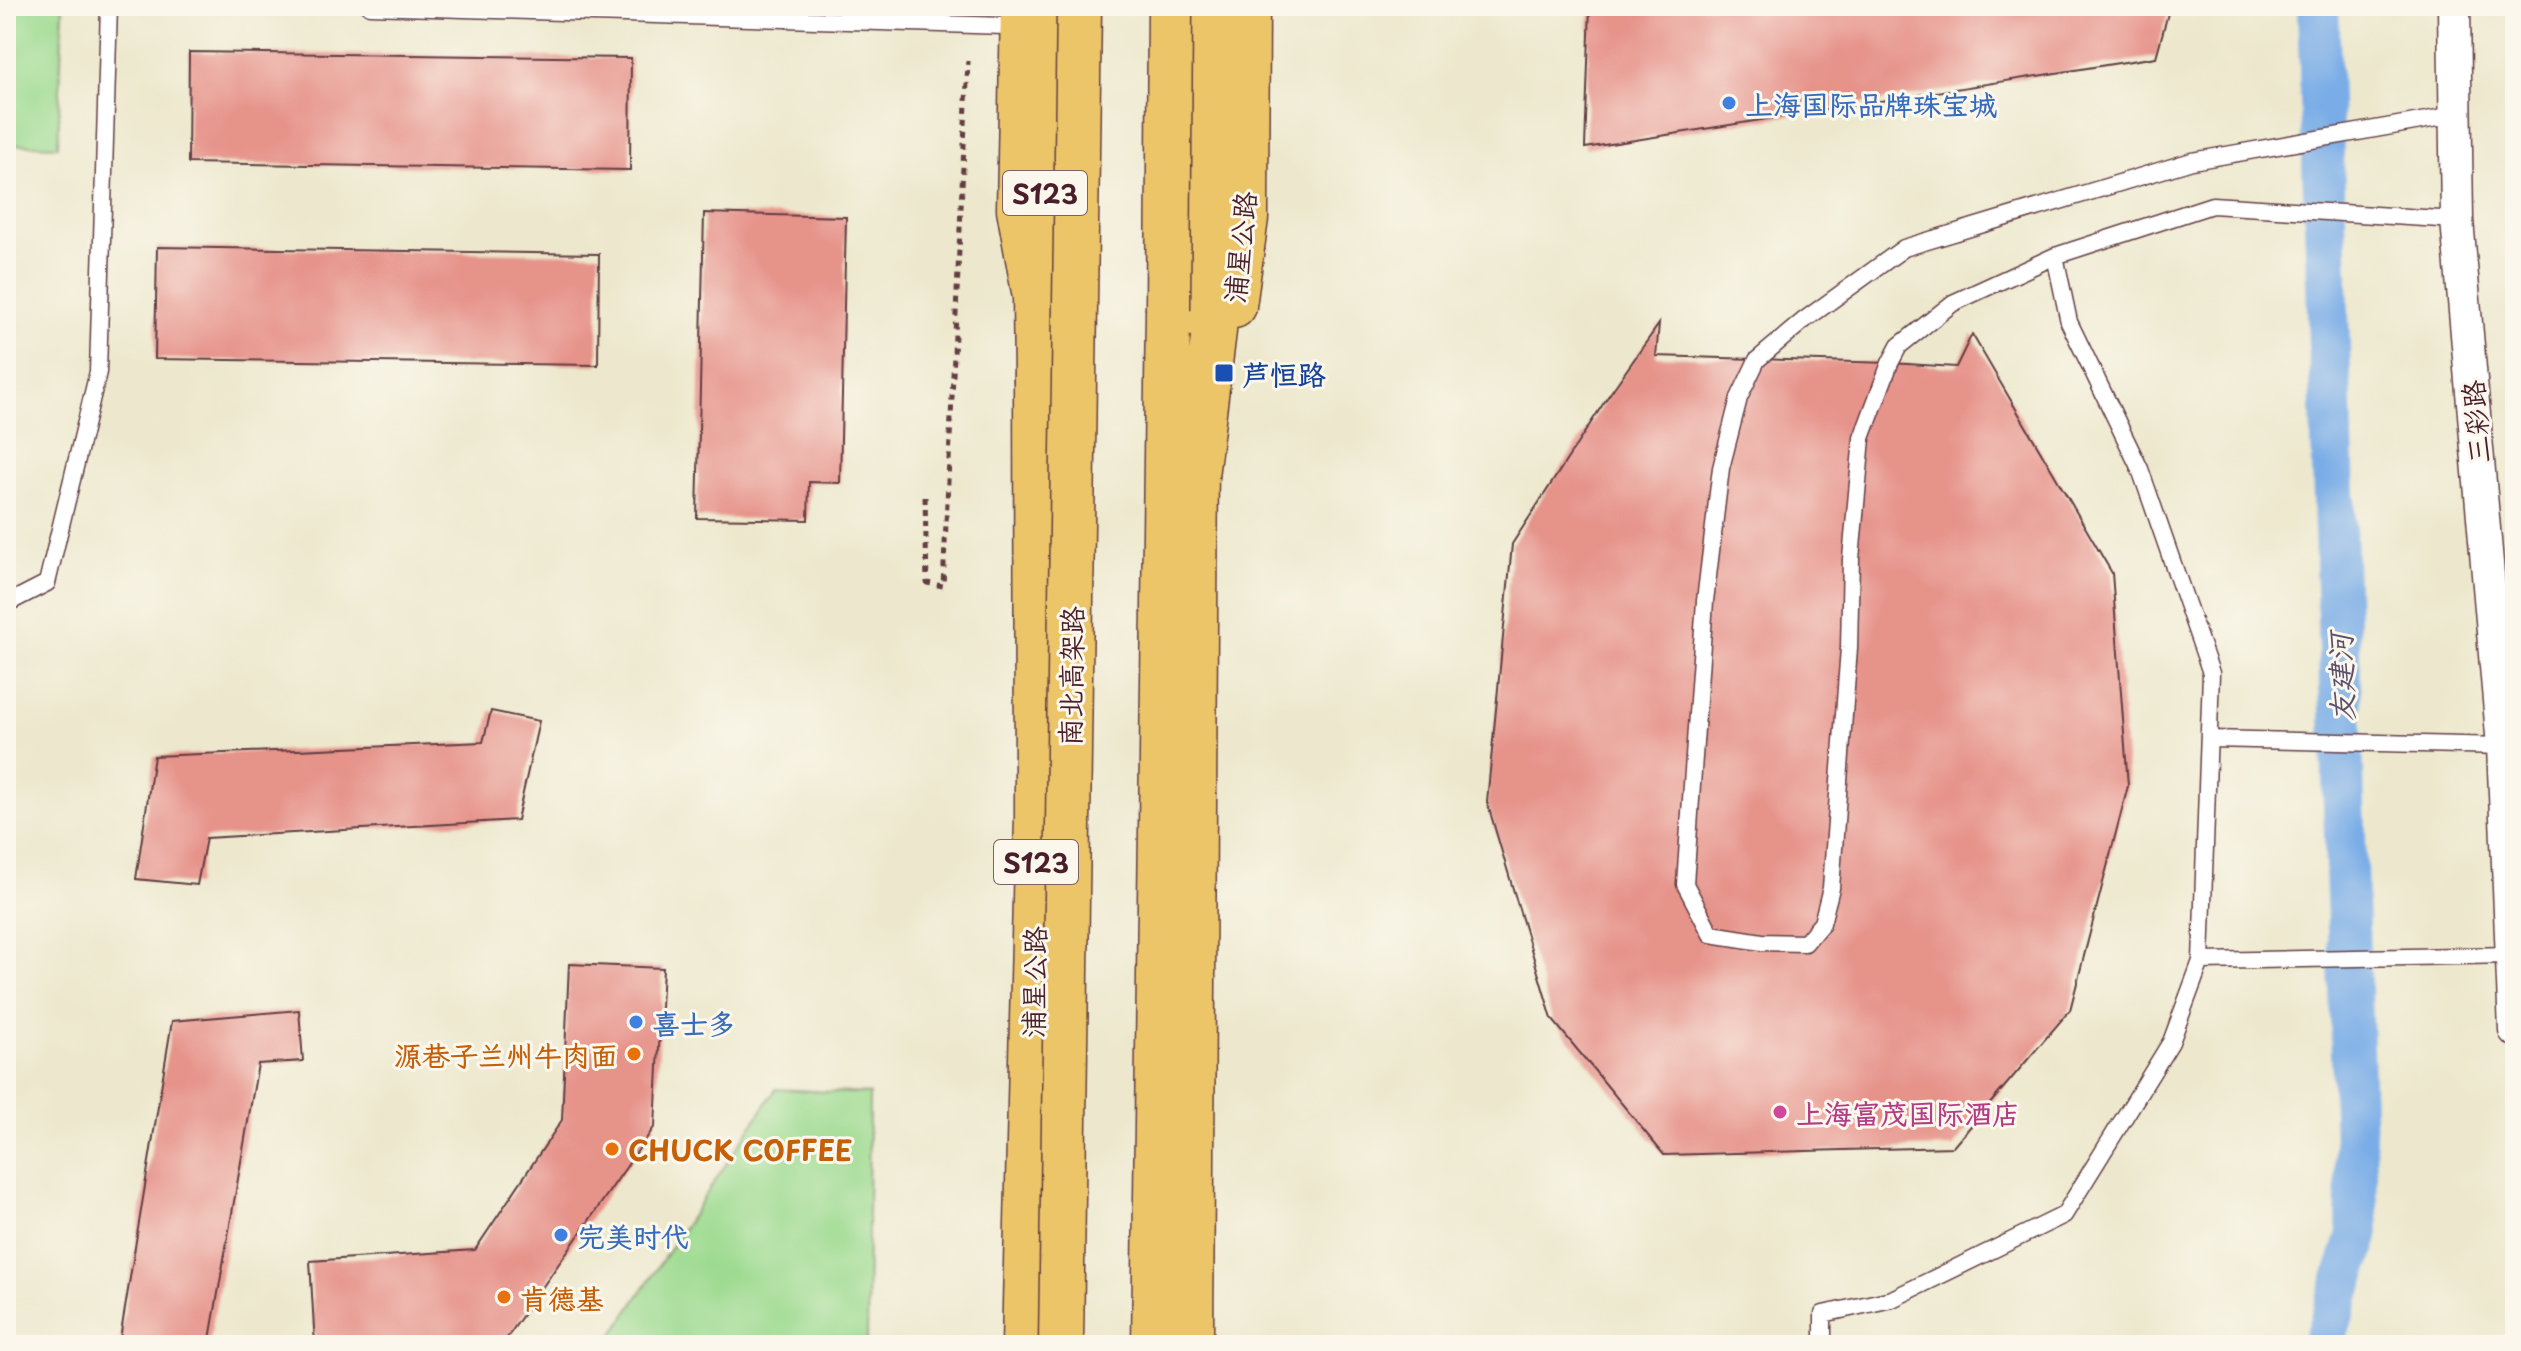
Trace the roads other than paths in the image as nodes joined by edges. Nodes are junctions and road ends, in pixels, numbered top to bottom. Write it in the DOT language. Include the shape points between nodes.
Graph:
graph roads {
  1 [pos="109,6"];
  2 [pos="370,6"];
  3 [pos="1054,6"];
  4 [pos="1079,6"];
  5 [pos="1170,6"];
  6 [pos="1199,6"];
  7 [pos="1222,6"];
  8 [pos="1247,6"];
  9 [pos="2454,6"];
  10 [pos="796,13"];
  11 [pos="1011,13"];
  12 [pos="2455,115"];
  13 [pos="2457,220"];
  14 [pos="2055,256"];
  15 [pos="1036,380"];
  16 [pos="1195,484"];
  17 [pos="6,604"];
  18 [pos="2210,739"];
  19 [pos="2503,746"];
  20 [pos="2513,955"];
  21 [pos="2201,961"];
  22 [pos="2515,1030"];
  23 [pos="1024,1345"];
  24 [pos="1061,1345"];
  25 [pos="1154,1345"];
  26 [pos="1191,1345"];
  27 [pos="1823,1345"];
  1 -- 17 [label="lane" via="98,372 47,583"];
  2 -- 10 [label="lane"];
  3 -- 15 [label="main road, 浦星公路 / S123"];
  4 -- 24 [label="main road, 南北高架路, bridge"];
  5 -- 25 [label="main road, bridge"];
  6 -- 16 [label="main road, 浦星公路"];
  7 -- 16 [label="main road" via="1222,216"];
  8 -- 16 [label="main road, 浦星公路" via="1246,218 1227,351"];
  9 -- 12 [label="street, 三彩路"];
  10 -- 11 [label="lane"];
  11 -- 15 [label="main road" via="1019,209 1035,297"];
  11 -- 15 [label="main road, 浦星公路" via="1001,202"];
  12 -- 13 [label="street, 三彩路"];
  12 -- 14 [label="lane" via="2192,161 1904,248 1757,360 1739,398 1721,468 1705,601 1685,884 1711,934 1805,943 1822,923 1831,888 1862,438 1890,363 1899,346 1953,303"];
  13 -- 14 [label="lane" via="2212,205"];
  13 -- 19 [label="street, 三彩路"];
  14 -- 18 [label="lane" via="2069,322 2140,469 2211,673"];
  15 -- 23 [label="main road, 浦星公路 / S123" via="1037,817"];
  16 -- 26 [label="main road, 浦星公路"];
  18 -- 19 [label="lane"];
  18 -- 21 [label="lane"];
  19 -- 20 [label="street, 三彩路"];
  20 -- 21 [label="lane"];
  20 -- 22 [label="street, 三彩路"];
  21 -- 27 [label="lane" via="2171,1042 2064,1215 1892,1299 1823,1314"];
}
